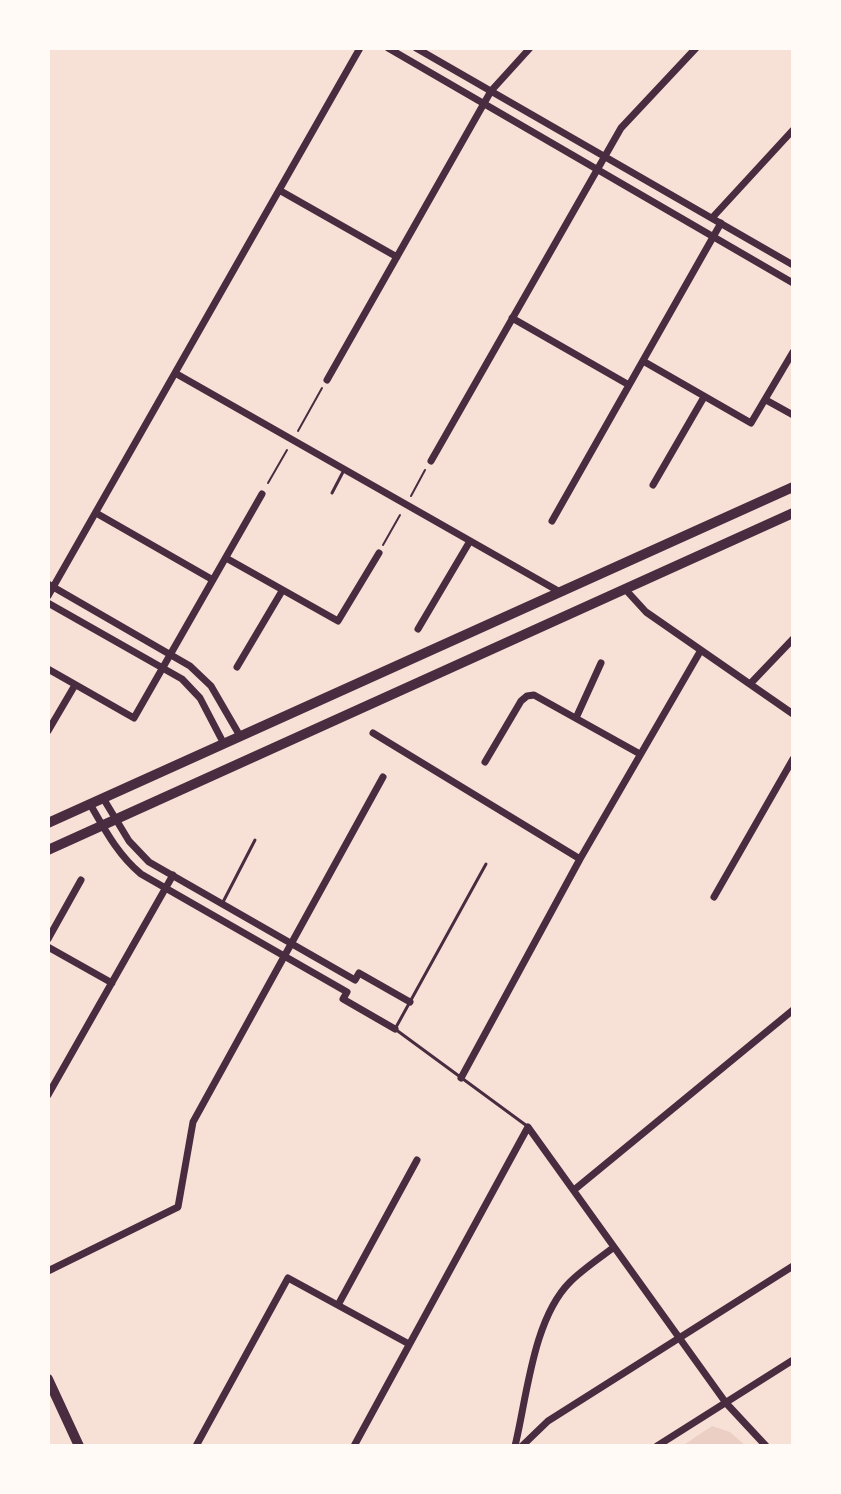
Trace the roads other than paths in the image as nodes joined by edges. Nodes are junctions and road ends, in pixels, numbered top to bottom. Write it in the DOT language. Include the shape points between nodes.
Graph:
graph roads {
  1 [pos="360,48"];
  2 [pos="388,48"];
  3 [pos="416,48"];
  4 [pos="530,48"];
  5 [pos="696,48"];
  6 [pos="491,91"];
  7 [pos="484,103"];
  8 [pos="793,130"];
  9 [pos="604,156"];
  10 [pos="597,168"];
  11 [pos="279,190"];
  12 [pos="712,218"];
  13 [pos="721,223"];
  14 [pos="714,236"];
  15 [pos="397,257"];
  16 [pos="793,265"];
  17 [pos="793,283"];
  18 [pos="512,318"];
  19 [pos="793,352"];
  20 [pos="643,361"];
  21 [pos="175,373"];
  22 [pos="327,380"];
  23 [pos="629,385"];
  24 [pos="704,397"];
  25 [pos="766,400"];
  26 [pos="793,415"];
  27 [pos="431,461"];
  28 [pos="344,470"];
  29 [pos="653,485"];
  30 [pos="793,487"];
  31 [pos="332,493"];
  32 [pos="262,494"];
  33 [pos="96,513"];
  34 [pos="793,513"];
  35 [pos="552,521"];
  36 [pos="470,541"];
  37 [pos="379,553"];
  38 [pos="226,558"];
  39 [pos="213,580"];
  40 [pos="51,585"];
  41 [pos="625,589"];
  42 [pos="282,591"];
  43 [pos="560,592"];
  44 [pos="48,596"];
  45 [pos="48,603"];
  46 [pos="418,629"];
  47 [pos="793,639"];
  48 [pos="701,650"];
  49 [pos="171,654"];
  50 [pos="601,663"];
  51 [pos="163,667"];
  52 [pos="237,667"];
  53 [pos="48,669"];
  54 [pos="750,684"];
  55 [pos="75,685"];
  56 [pos="793,714"];
  57 [pos="576,718"];
  58 [pos="48,731"];
  59 [pos="373,733"];
  60 [pos="240,736"];
  61 [pos="224,744"];
  62 [pos="640,754"];
  63 [pos="793,759"];
  64 [pos="485,762"];
  65 [pos="383,777"];
  66 [pos="103,798"];
  67 [pos="90,804"];
  68 [pos="115,818"];
  69 [pos="48,823"];
  70 [pos="102,824"];
  71 [pos="255,840"];
  72 [pos="48,850"];
  73 [pos="580,859"];
  74 [pos="486,864"];
  75 [pos="173,875"];
  76 [pos="81,880"];
  77 [pos="165,888"];
  78 [pos="714,897"];
  79 [pos="222,904"];
  80 [pos="48,939"];
  81 [pos="290,943"];
  82 [pos="48,947"];
  83 [pos="283,955"];
  84 [pos="112,983"];
  85 [pos="410,1002"];
  86 [pos="793,1010"];
  87 [pos="395,1029"];
  88 [pos="461,1078"];
  89 [pos="48,1095"];
  90 [pos="528,1127"];
  91 [pos="417,1160"];
  92 [pos="574,1190"];
  93 [pos="614,1247"];
  94 [pos="793,1266"];
  95 [pos="48,1271"];
  96 [pos="338,1305"];
  97 [pos="680,1339"];
  98 [pos="409,1344"];
  99 [pos="793,1360"];
  100 [pos="48,1379"];
  101 [pos="726,1403"];
  102 [pos="79,1446"];
  103 [pos="196,1446"];
  104 [pos="354,1446"];
  105 [pos="515,1446"];
  106 [pos="522,1446"];
  107 [pos="657,1446"];
  108 [pos="766,1446"];
  1 -- 11 [label="street"];
  2 -- 7 [label="street"];
  3 -- 6 [label="street"];
  4 -- 6 [label="street"];
  5 -- 9 [label="street" via="621,128"];
  6 -- 7 [label="street"];
  6 -- 9 [label="street"];
  7 -- 10 [label="street"];
  7 -- 15 [label="street"];
  8 -- 12 [label="street"];
  9 -- 10 [label="street"];
  9 -- 12 [label="street"];
  10 -- 14 [label="street"];
  10 -- 18 [label="street"];
  11 -- 15 [label="street"];
  11 -- 21 [label="street"];
  12 -- 13 [label="street"];
  13 -- 14 [label="street"];
  13 -- 16 [label="street"];
  14 -- 17 [label="street"];
  14 -- 20 [label="street"];
  15 -- 22 [label="street"];
  18 -- 23 [label="street"];
  18 -- 27 [label="street"];
  19 -- 25 [label="street"];
  20 -- 23 [label="street"];
  20 -- 24 [label="street"];
  21 -- 28 [label="street"];
  21 -- 33 [label="street"];
  23 -- 35 [label="street"];
  24 -- 25 [label="street" via="751,423"];
  24 -- 29 [label="street"];
  25 -- 26 [label="street"];
  28 -- 31 [label="lane"];
  28 -- 36 [label="street"];
  30 -- 43 [label="main road"];
  32 -- 38 [label="street"];
  33 -- 39 [label="street"];
  33 -- 40 [label="street"];
  34 -- 41 [label="main road"];
  36 -- 43 [label="street"];
  36 -- 46 [label="street"];
  37 -- 42 [label="street" via="338,621"];
  38 -- 39 [label="street"];
  38 -- 42 [label="street"];
  39 -- 49 [label="street"];
  40 -- 44 [label="street"];
  40 -- 49 [label="street"];
  41 -- 48 [label="street" via="646,612"];
  41 -- 68 [label="main road"];
  42 -- 52 [label="street"];
  43 -- 60 [label="main road"];
  45 -- 51 [label="street"];
  47 -- 54 [label="street"];
  48 -- 54 [label="street"];
  48 -- 62 [label="street"];
  49 -- 51 [label="street"];
  49 -- 60 [label="street" via="211,686"];
  50 -- 57 [label="street"];
  51 -- 55 [label="street" via="134,718"];
  51 -- 61 [label="street" via="200,698"];
  53 -- 55 [label="street"];
  54 -- 56 [label="street"];
  55 -- 58 [label="street"];
  57 -- 62 [label="street"];
  57 -- 64 [label="street" via="527,696"];
  59 -- 73 [label="street"];
  60 -- 61 [label="main road"];
  61 -- 66 [label="main road"];
  62 -- 73 [label="street"];
  63 -- 78 [label="street"];
  65 -- 81 [label="street"];
  66 -- 67 [label="main road"];
  66 -- 68 [label="street"];
  67 -- 69 [label="main road"];
  67 -- 70 [label="street"];
  68 -- 70 [label="main road"];
  68 -- 75 [label="street" via="138,853"];
  70 -- 72 [label="main road"];
  70 -- 77 [label="street" via="128,863"];
  71 -- 79 [label="lane"];
  73 -- 88 [label="street"];
  74 -- 85 [label="lane"];
  75 -- 77 [label="street"];
  75 -- 79 [label="street"];
  76 -- 80 [label="street"];
  77 -- 83 [label="street"];
  77 -- 84 [label="street"];
  79 -- 81 [label="street"];
  81 -- 83 [label="street"];
  81 -- 85 [label="street" via="355,980 359,973"];
  82 -- 84 [label="street"];
  83 -- 87 [label="street" via="347,992 343,999"];
  83 -- 95 [label="street" via="193,1122 178,1207"];
  84 -- 89 [label="street"];
  85 -- 87 [label="lane"];
  86 -- 92 [label="street"];
  87 -- 88 [label="lane"];
  88 -- 90 [label="lane"];
  90 -- 92 [label="street"];
  90 -- 98 [label="street"];
  91 -- 96 [label="street"];
  92 -- 93 [label="street"];
  93 -- 97 [label="street"];
  93 -- 105 [label="street" via="569,1283 552,1306"];
  94 -- 97 [label="street"];
  96 -- 98 [label="street"];
  96 -- 103 [label="street" via="288,1278"];
  97 -- 101 [label="street"];
  97 -- 106 [label="street" via="548,1421"];
  98 -- 104 [label="street"];
  99 -- 101 [label="street"];
  100 -- 102 [label="main road"];
  101 -- 107 [label="street"];
  101 -- 108 [label="street"];
}
